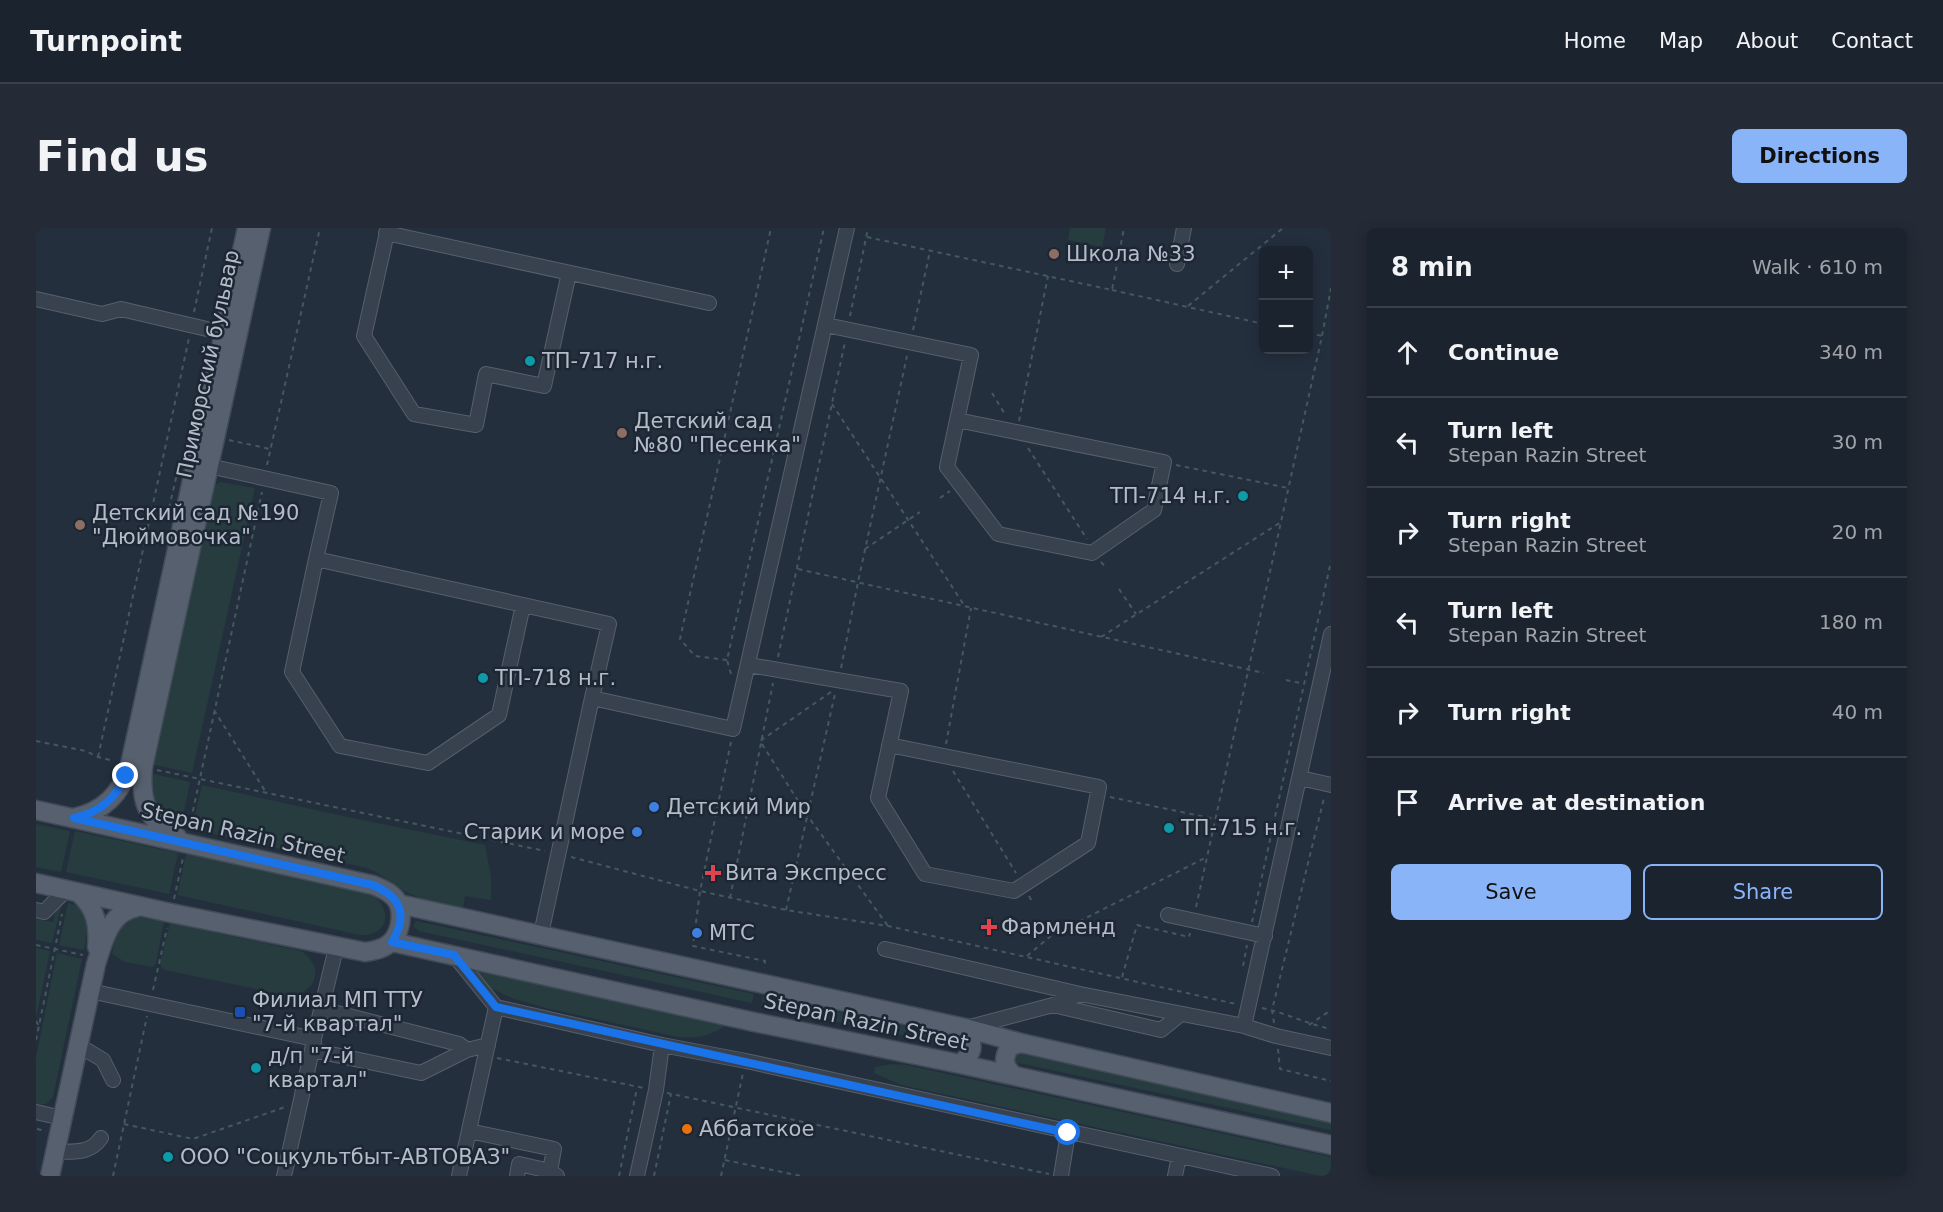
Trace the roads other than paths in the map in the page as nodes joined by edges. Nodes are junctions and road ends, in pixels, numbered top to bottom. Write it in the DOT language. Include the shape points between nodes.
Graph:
graph roads {
  1 [pos="247,228"];
  2 [pos="261,228"];
  3 [pos="848,228"];
  4 [pos="1184,228"];
  5 [pos="387,231"];
  6 [pos="1177,264"];
  7 [pos="569,273"];
  8 [pos="36,299"];
  9 [pos="709,303"];
  10 [pos="826,325"];
  11 [pos="225,333"];
  12 [pos="957,420"];
  13 [pos="209,466"];
  14 [pos="316,559"];
  15 [pos="523,605"];
  16 [pos="1331,634"];
  17 [pos="749,666"];
  18 [pos="592,698"];
  19 [pos="890,745"];
  20 [pos="1300,778"];
  21 [pos="1329,784"];
  22 [pos="36,810"];
  23 [pos="74,818"];
  24 [pos="186,843"];
  25 [pos="36,883"];
  26 [pos="73,892"];
  27 [pos="399,904"];
  28 [pos="138,906"];
  29 [pos="36,910"];
  30 [pos="1168,915"];
  31 [pos="541,934"];
  32 [pos="1265,936"];
  33 [pos="392,942"];
  34 [pos="336,948"];
  35 [pos="885,949"];
  36 [pos="454,955"];
  37 [pos="89,959"];
  38 [pos="90,992"];
  39 [pos="1080,994"];
  40 [pos="1053,1005"];
  41 [pos="496,1007"];
  42 [pos="321,1010"];
  43 [pos="1180,1014"];
  44 [pos="1244,1026"];
  45 [pos="966,1028"];
  46 [pos="1020,1043"];
  47 [pos="313,1044"];
  48 [pos="78,1045"];
  49 [pos="662,1045"];
  50 [pos="1331,1048"];
  51 [pos="467,1050"];
  52 [pos="486,1050"];
  53 [pos="960,1064"];
  54 [pos="1012,1075"];
  55 [pos="113,1080"];
  56 [pos="36,1112"];
  57 [pos="1331,1113"];
  58 [pos="62,1118"];
  59 [pos="469,1131"];
  60 [pos="1068,1133"];
  61 [pos="101,1138"];
  62 [pos="1331,1145"];
  63 [pos="55,1152"];
  64 [pos="1179,1156"];
  65 [pos="554,1173"];
  66 [pos="50,1176"];
  67 [pos="284,1176"];
  68 [pos="459,1176"];
  69 [pos="517,1176"];
  70 [pos="637,1176"];
  71 [pos="1061,1176"];
  72 [pos="1175,1176"];
  73 [pos="1272,1176"];
  1 -- 11 [label="main road"];
  2 -- 13 [label="main road, Приморский бульвар"];
  3 -- 10 [label="lane"];
  4 -- 6 [label="lane"];
  5 -- 7 [label="lane"];
  5 -- 7 [label="lane" via="364,336 414,414 476,425 486,374 544,386"];
  7 -- 9 [label="lane"];
  8 -- 11 [label="lane" via="102,314 121,309"];
  10 -- 12 [label="lane" via="971,355"];
  10 -- 17 [label="lane"];
  11 -- 23 [label="main road" via="126,776 103,807"];
  12 -- 12 [label="lane" via="947,467 998,534 1092,553 1154,510 1164,462"];
  13 -- 14 [label="lane" via="331,493"];
  13 -- 24 [label="main road, Приморский бульвар" via="142,767 144,804 162,829"];
  14 -- 15 [label="lane"];
  14 -- 15 [label="lane" via="292,672 340,746 428,763 499,715"];
  15 -- 18 [label="lane" via="609,624"];
  16 -- 20 [label="lane"];
  17 -- 18 [label="lane" via="733,729"];
  17 -- 19 [label="lane" via="901,691"];
  18 -- 31 [label="lane"];
  19 -- 19 [label="lane" via="878,798 926,874 1014,891 1088,843 1099,787"];
  20 -- 21 [label="lane"];
  20 -- 32 [label="lane"];
  22 -- 23 [label="main road, Stepan Razin Street"];
  23 -- 24 [label="main road, Stepan Razin Street"];
  24 -- 27 [label="main road, Stepan Razin Street" via="373,885 389,892"];
  25 -- 26 [label="main road"];
  26 -- 28 [label="main road"];
  26 -- 29 [label="lane" via="44,912"];
  26 -- 37 [label="main road" via="94,911 98,932"];
  27 -- 31 [label="main road, Stepan Razin Street"];
  27 -- 33 [label="main road" via="401,917"];
  28 -- 34 [label="main road"];
  28 -- 37 [label="main road" via="114,918"];
  30 -- 32 [label="lane"];
  31 -- 45 [label="main road, Stepan Razin Street"];
  32 -- 44 [label="lane"];
  33 -- 34 [label="main road" via="376,951"];
  33 -- 36 [label="main road, Stepan Razin Street"];
  34 -- 42 [label="lane"];
  35 -- 39 [label="lane"];
  36 -- 41 [label="lane"];
  36 -- 53 [label="main road, Stepan Razin Street"];
  37 -- 38 [label="main road"];
  38 -- 47 [label="lane"];
  38 -- 48 [label="main road"];
  39 -- 40 [label="lane"];
  39 -- 43 [label="lane"];
  40 -- 43 [label="lane" via="1161,1030"];
  40 -- 45 [label="lane"];
  41 -- 49 [label="lane"];
  41 -- 52 [label="lane"];
  42 -- 47 [label="lane"];
  42 -- 51 [label="lane" via="459,1044"];
  43 -- 44 [label="lane"];
  44 -- 50 [label="lane"];
  45 -- 46 [label="main road, Stepan Razin Street"];
  45 -- 53 [label="main road" via="973,1045 971,1054"];
  46 -- 54 [label="main road" via="1010,1046 1004,1056"];
  46 -- 57 [label="main road, Stepan Razin Street"];
  47 -- 51 [label="lane" via="421,1073"];
  47 -- 67 [label="lane"];
  48 -- 55 [label="lane" via="103,1060"];
  48 -- 58 [label="main road"];
  49 -- 60 [label="lane"];
  49 -- 70 [label="lane"];
  51 -- 52 [label="lane"];
  52 -- 59 [label="lane"];
  53 -- 54 [label="main road, Stepan Razin Street"];
  54 -- 62 [label="main road, Stepan Razin Street"];
  56 -- 58 [label="lane"];
  58 -- 63 [label="main road"];
  59 -- 65 [label="lane" via="554,1149"];
  59 -- 68 [label="lane"];
  60 -- 64 [label="lane"];
  60 -- 71 [label="lane"];
  61 -- 63 [label="lane" via="88,1151"];
  63 -- 66 [label="main road"];
  64 -- 72 [label="lane"];
  64 -- 73 [label="lane"];
  65 -- 69 [label="lane" via="519,1164"];
}
